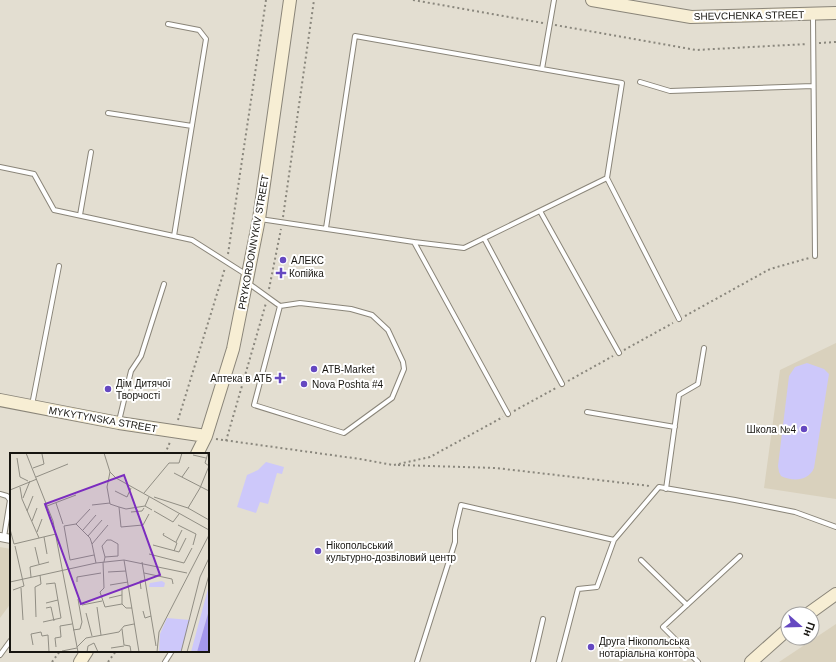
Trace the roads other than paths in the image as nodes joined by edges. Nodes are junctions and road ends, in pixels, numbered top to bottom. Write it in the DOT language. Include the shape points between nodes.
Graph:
graph roads {
  1 [pos="290,0"];
  2 [pos="554,0"];
  3 [pos="592,0"];
  4 [pos="813,13"];
  5 [pos="836,13"];
  6 [pos="168,24"];
  7 [pos="542,69"];
  8 [pos="640,82"];
  9 [pos="814,86"];
  10 [pos="108,113"];
  11 [pos="192,126"];
  12 [pos="91,152"];
  13 [pos="0,167"];
  14 [pos="607,178"];
  15 [pos="540,211"];
  16 [pos="80,215"];
  17 [pos="259,219"];
  18 [pos="326,228"];
  19 [pos="174,236"];
  20 [pos="484,238"];
  21 [pos="414,242"];
  22 [pos="816,256"];
  23 [pos="59,266"];
  24 [pos="247,279"];
  25 [pos="164,284"];
  26 [pos="280,306"];
  27 [pos="679,319"];
  28 [pos="704,348"];
  29 [pos="619,353"];
  30 [pos="562,384"];
  31 [pos="0,400"];
  32 [pos="32,406"];
  33 [pos="587,412"];
  34 [pos="508,414"];
  35 [pos="119,423"];
  36 [pos="675,427"];
  37 [pos="206,436"];
  38 [pos="198,453"];
  39 [pos="666,488"];
  40 [pos="0,494"];
  41 [pos="836,527"];
  42 [pos="5,538"];
  43 [pos="614,540"];
  44 [pos="740,556"];
  45 [pos="641,560"];
  46 [pos="836,594"];
  47 [pos="687,605"];
  48 [pos="819,606"];
  49 [pos="543,618"];
  50 [pos="780,636"];
  51 [pos="10,641"];
  52 [pos="86,652"];
  53 [pos="171,652"];
  54 [pos="0,655"];
  55 [pos="80,662"];
  56 [pos="165,662"];
  57 [pos="417,662"];
  58 [pos="533,662"];
  59 [pos="559,662"];
  60 [pos="698,662"];
  61 [pos="751,662"];
  1 -- 17 [label="main road, PRYKORDONNYKIV STREET"];
  2 -- 7 [label="lane"];
  3 -- 4 [label="main road, SHEVCHENKA STREET" via="691,17"];
  4 -- 5 [label="main road, SHEVCHENKA STREET"];
  4 -- 9 [label="lane"];
  6 -- 11 [label="lane" via="199,30 206,39"];
  7 -- 14 [label="lane" via="622,83"];
  7 -- 18 [label="lane" via="355,36"];
  8 -- 9 [label="lane" via="670,92"];
  9 -- 22 [label="lane"];
  10 -- 11 [label="lane"];
  11 -- 19 [label="lane"];
  12 -- 16 [label="lane"];
  13 -- 16 [label="lane" via="34,174 54,210"];
  14 -- 15 [label="lane"];
  14 -- 27 [label="lane"];
  15 -- 20 [label="lane"];
  15 -- 29 [label="lane"];
  16 -- 19 [label="lane"];
  17 -- 18 [label="lane"];
  17 -- 24 [label="main road, PRYKORDONNYKIV STREET"];
  18 -- 21 [label="lane"];
  19 -- 24 [label="lane" via="192,240"];
  20 -- 21 [label="lane" via="464,248"];
  20 -- 30 [label="lane"];
  21 -- 34 [label="lane"];
  23 -- 32 [label="lane"];
  24 -- 26 [label="lane"];
  24 -- 37 [label="main road, PRYKORDONNYKIV STREET" via="233,349"];
  25 -- 35 [label="lane" via="141,356 131,371"];
  26 -- 26 [label="lane" via="254,405 344,433 392,398 404,369 403,362 388,330 372,315 352,309 300,303"];
  28 -- 36 [label="lane" via="698,384 680,395"];
  31 -- 32 [label="main road, MYKYTYNSKA STREET"];
  32 -- 35 [label="main road, MYKYTYNSKA STREET"];
  33 -- 36 [label="lane"];
  35 -- 37 [label="main road, MYKYTYNSKA STREET"];
  36 -- 39 [label="lane"];
  37 -- 38 [label="main road, PRYKORDONNYKIV STREET"];
  39 -- 41 [label="lane" via="795,512"];
  39 -- 43 [label="lane" via="659,487"];
  40 -- 42 [label="lane" via="10,500"];
  43 -- 57 [label="lane" via="460,505 455,542"];
  43 -- 59 [label="lane" via="597,587 578,589"];
  44 -- 47 [label="lane"];
  45 -- 47 [label="lane"];
  46 -- 48 [label="main road"];
  47 -- 60 [label="lane" via="663,627"];
  49 -- 58 [label="lane"];
  50 -- 61 [label="main road"];
  51 -- 54 [label="lane"];
  52 -- 55 [label="main road"];
  53 -- 56 [label="lane"];
}
